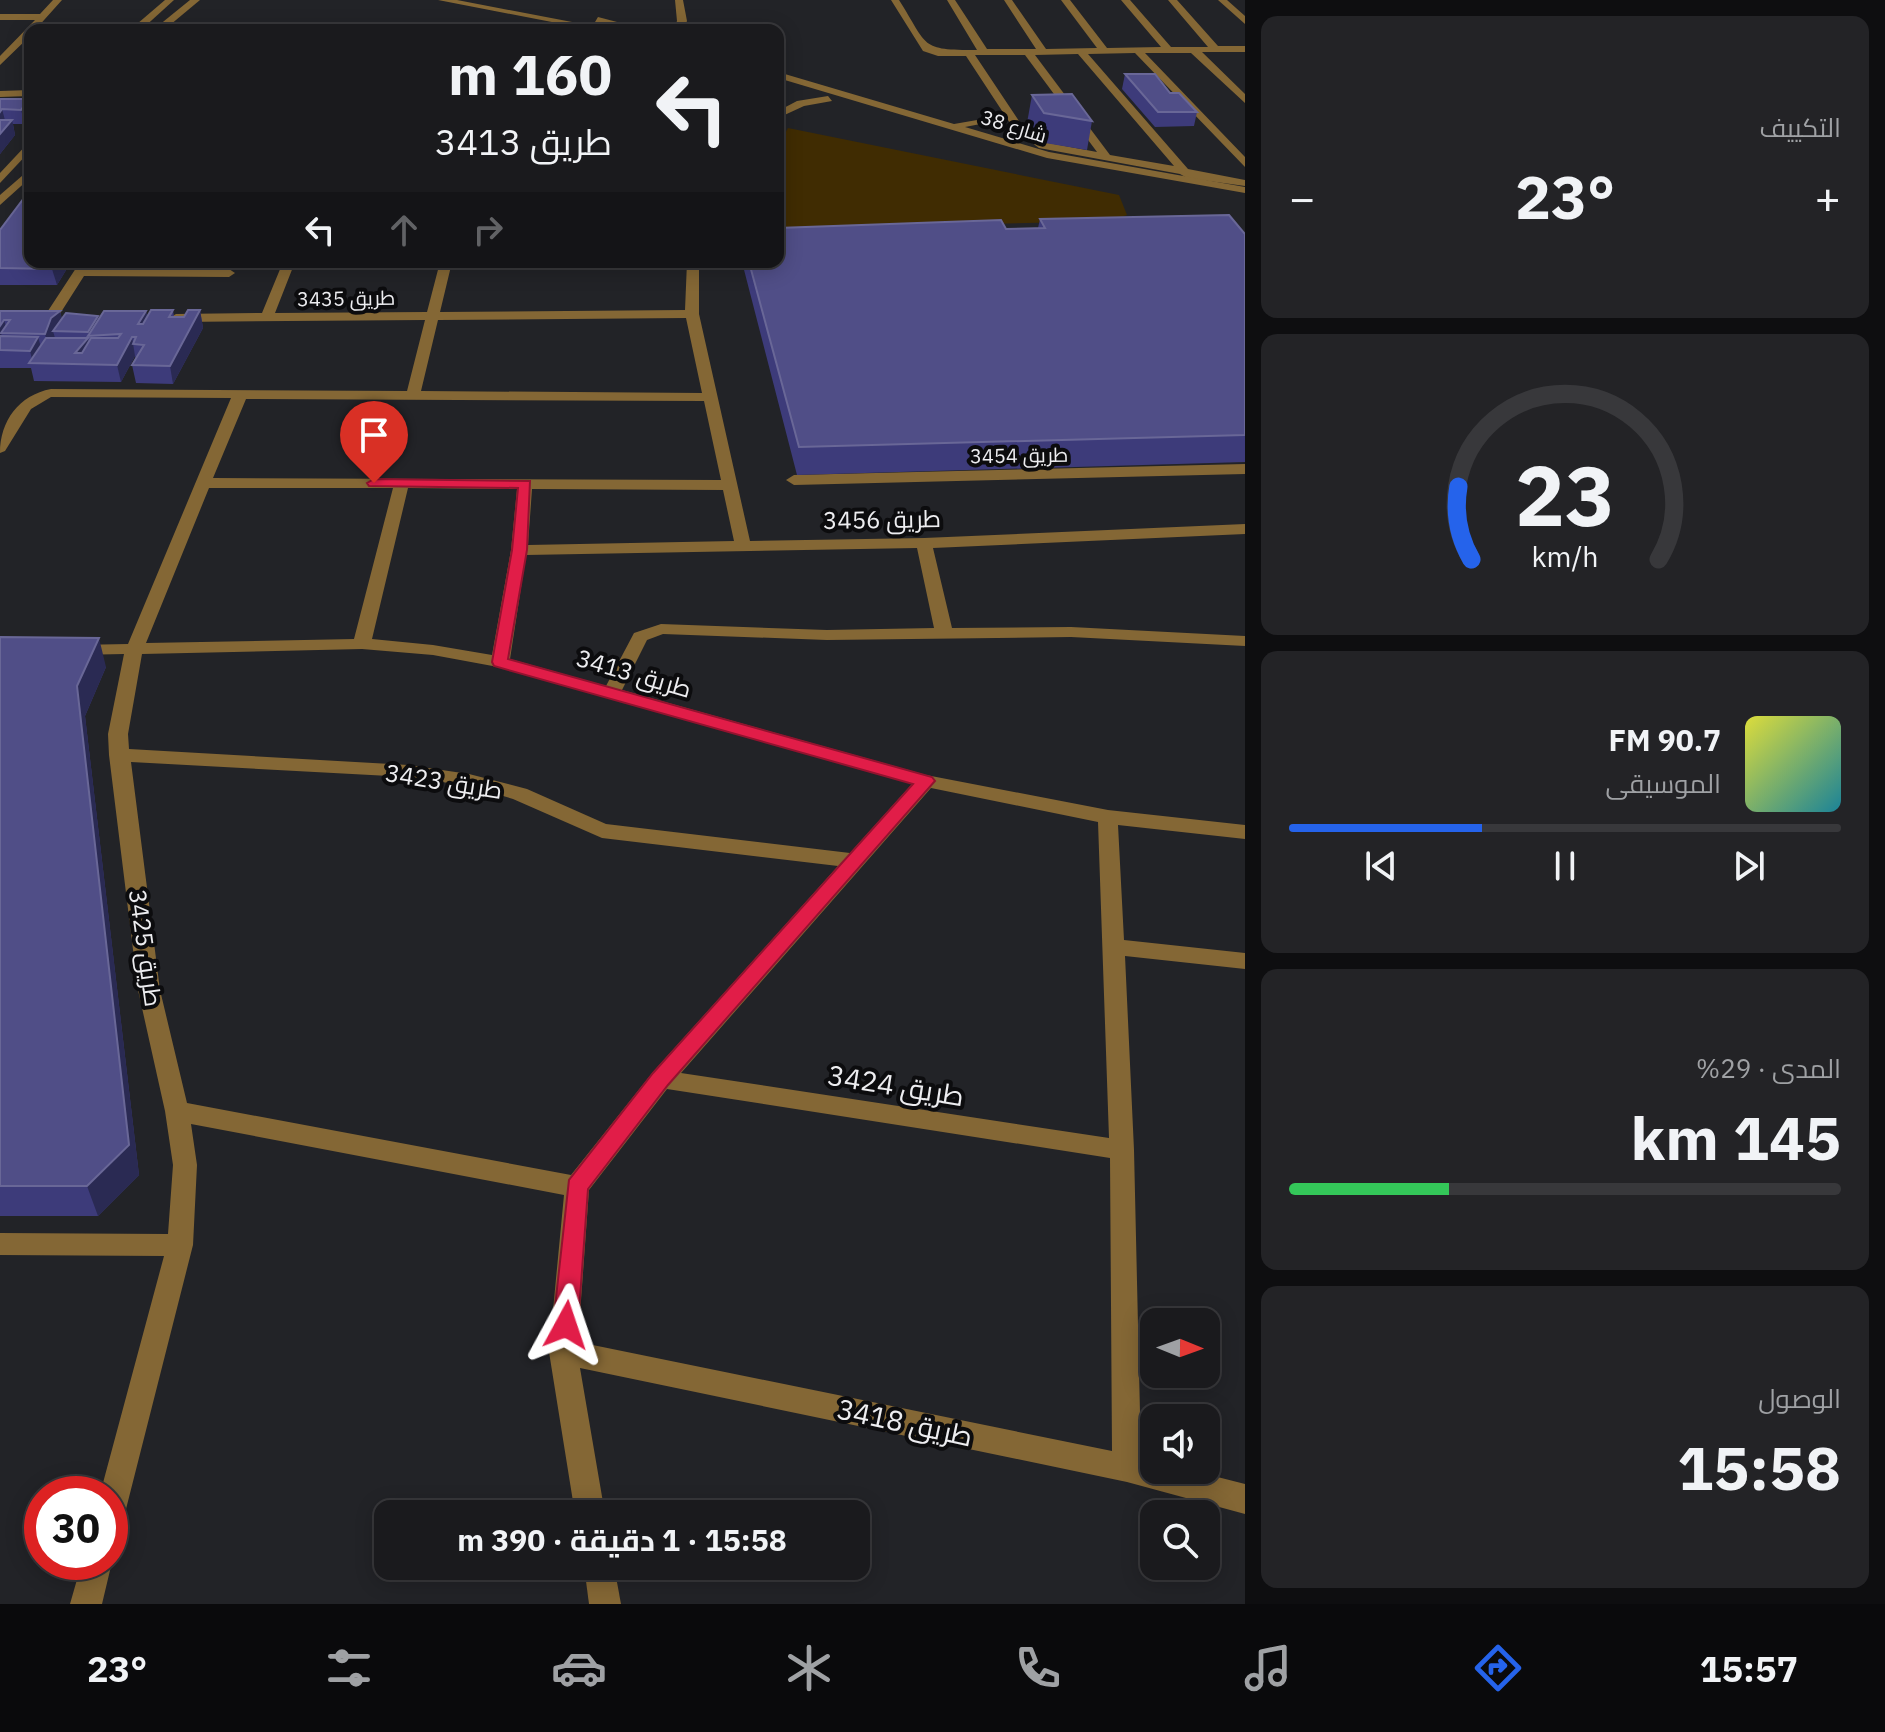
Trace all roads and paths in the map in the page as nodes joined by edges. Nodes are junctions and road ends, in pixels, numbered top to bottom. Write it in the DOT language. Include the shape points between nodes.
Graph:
graph roads {
  1 [pos="58,0"];
  2 [pos="170,0"];
  3 [pos="196,0"];
  4 [pos="211,0"];
  5 [pos="442,0"];
  6 [pos="486,0"];
  7 [pos="679,0"];
  8 [pos="895,0"];
  9 [pos="951,0"];
  10 [pos="1008,0"];
  11 [pos="1065,0"];
  12 [pos="1125,0"];
  13 [pos="1172,0"];
  14 [pos="1222,0"];
  15 [pos="178,11"];
  16 [pos="678,12"];
  17 [pos="0,17"];
  18 [pos="42,17"];
  19 [pos="1245,21"];
  20 [pos="36,24"];
  21 [pos="142,24"];
  22 [pos="164,24"];
  23 [pos="576,24"];
  24 [pos="607,24"];
  25 [pos="668,24"];
  26 [pos="681,24"];
  27 [pos="24,36"];
  28 [pos="1245,49"];
  29 [pos="1194,50"];
  30 [pos="1216,50"];
  31 [pos="1104,51"];
  32 [pos="1138,51"];
  33 [pos="1169,51"];
  34 [pos="1028,52"];
  35 [pos="1043,52"];
  36 [pos="1081,52"];
  37 [pos="969,53"];
  38 [pos="984,53"];
  39 [pos="0,62"];
  40 [pos="784,77"];
  41 [pos="784,85"];
  42 [pos="808,93"];
  43 [pos="0,94"];
  44 [pos="24,94"];
  45 [pos="830,96"];
  46 [pos="1245,100"];
  47 [pos="784,106"];
  48 [pos="784,111"];
  49 [pos="1002,112"];
  50 [pos="1015,123"];
  51 [pos="944,124"];
  52 [pos="1001,146"];
  53 [pos="24,151"];
  54 [pos="1047,155"];
  55 [pos="1107,158"];
  56 [pos="1245,164"];
  57 [pos="1187,175"];
  58 [pos="24,178"];
  59 [pos="0,180"];
  60 [pos="1245,183"];
  61 [pos="1245,192"];
  62 [pos="0,201"];
  63 [pos="83,268"];
  64 [pos="157,268"];
  65 [pos="287,268"];
  66 [pos="445,268"];
  67 [pos="693,268"];
  68 [pos="229,273"];
  69 [pos="692,314"];
  70 [pos="67,317"];
  71 [pos="433,317"];
  72 [pos="158,318"];
  73 [pos="266,319"];
  74 [pos="240,395"];
  75 [pos="413,395"];
  76 [pos="710,397"];
  77 [pos="0,448"];
  78 [pos="1245,469"];
  79 [pos="794,480"];
  80 [pos="203,483"];
  81 [pos="402,483"];
  82 [pos="525,484"];
  83 [pos="727,485"];
  84 [pos="1245,529"];
  85 [pos="924,543"];
  86 [pos="743,545"];
  87 [pos="519,550"];
  88 [pos="944,634"];
  89 [pos="1245,641"];
  90 [pos="362,644"];
  91 [pos="59,650"];
  92 [pos="134,650"];
  93 [pos="500,662"];
  94 [pos="611,693"];
  95 [pos="119,755"];
  96 [pos="926,781"];
  97 [pos="1108,817"];
  98 [pos="1245,832"];
  99 [pos="855,861"];
  100 [pos="1113,947"];
  101 [pos="1245,961"];
  102 [pos="661,1079"];
  103 [pos="177,1111"];
  104 [pos="1122,1150"];
  105 [pos="577,1187"];
  106 [pos="0,1244"];
  107 [pos="180,1245"];
  108 [pos="563,1352"];
  109 [pos="1127,1468"];
  110 [pos="120,1476"];
  111 [pos="1245,1499"];
  112 [pos="588,1500"];
  113 [pos="92,1580"];
  114 [pos="601,1580"];
  115 [pos="86,1604"];
  116 [pos="605,1604"];
  1 -- 18 [label="street"];
  2 -- 21 [label="street"];
  3 -- 15 [label="street"];
  4 -- 15 [label="street"];
  5 -- 23 [label="street"];
  6 -- 24 [label="street"];
  7 -- 16 [label="street"];
  8 -- 37 [label="street" via="926,49"];
  9 -- 38 [label="street"];
  10 -- 35 [label="street"];
  11 -- 31 [label="street"];
  12 -- 33 [label="street"];
  13 -- 30 [label="street"];
  14 -- 19 [label="street"];
  15 -- 22 [label="street"];
  16 -- 25 [label="street"];
  16 -- 26 [label="street"];
  17 -- 18 [label="street"];
  18 -- 20 [label="street"];
  27 -- 39 [label="street"];
  28 -- 30 [label="street"];
  29 -- 30 [label="street"];
  29 -- 33 [label="street"];
  29 -- 46 [label="street"];
  31 -- 32 [label="street"];
  31 -- 36 [label="street"];
  32 -- 33 [label="street"];
  32 -- 56 [label="street"];
  34 -- 35 [label="street"];
  34 -- 38 [label="street"];
  34 -- 55 [label="street"];
  35 -- 36 [label="street"];
  36 -- 57 [label="street"];
  37 -- 38 [label="street"];
  37 -- 49 [label="street"];
  40 -- 45 [label="street, شارع 38"];
  41 -- 42 [label="street, شارع 38"];
  42 -- 45 [label="street, شارع 38"];
  42 -- 47 [label="street" via="788,99"];
  43 -- 44 [label="street"];
  45 -- 48 [label="street"];
  45 -- 51 [label="street, شارع 38"];
  45 -- 52 [label="street, شارع 38"];
  49 -- 50 [label="street"];
  49 -- 51 [label="street" via="976,124"];
  49 -- 52 [label="street"];
  50 -- 52 [label="street" via="1016,136"];
  50 -- 55 [label="street" via="1039,145"];
  51 -- 52 [label="street, شارع 38"];
  52 -- 54 [label="street, شارع 38"];
  52 -- 61 [label="street, شارع 38" via="1107,174"];
  53 -- 59 [label="street"];
  54 -- 55 [label="street"];
  54 -- 61 [label="street, شارع 38"];
  55 -- 57 [label="street"];
  57 -- 60 [label="street"];
  58 -- 62 [label="street"];
  63 -- 70 [label="street" via="45,316"];
  64 -- 68 [label="street"];
  65 -- 73 [label="street"];
  66 -- 71 [label="street"];
  67 -- 69 [label="street"];
  69 -- 71 [label="street, طريق 3435"];
  69 -- 76 [label="street"];
  71 -- 73 [label="street, طريق 3435"];
  71 -- 75 [label="street"];
  72 -- 73 [label="street, طريق 3435"];
  74 -- 75 [label="street"];
  74 -- 77 [label="street" via="40,394 28,402"];
  74 -- 80 [label="street, طريق 3425"];
  75 -- 76 [label="street"];
  76 -- 83 [label="street"];
  78 -- 79 [label="street, طريق 3454"];
  80 -- 81 [label="street"];
  80 -- 92 [label="street, طريق 3425"];
  81 -- 82 [label="street"];
  81 -- 90 [label="street"];
  82 -- 83 [label="street"];
  82 -- 87 [label="street"];
  83 -- 86 [label="street"];
  84 -- 85 [label="street, طريق 3456"];
  85 -- 86 [label="street, طريق 3456"];
  85 -- 88 [label="street"];
  86 -- 87 [label="street, طريق 3456"];
  87 -- 93 [label="street"];
  88 -- 89 [label="street" via="1071,632"];
  88 -- 94 [label="street" via="661,629 640,637"];
  90 -- 92 [label="street, طريق 3413"];
  90 -- 93 [label="street, طريق 3413"];
  91 -- 92 [label="street, طريق 3413"];
  92 -- 95 [label="street, طريق 3425"];
  93 -- 94 [label="street, طريق 3413"];
  94 -- 96 [label="street, طريق 3413"];
  95 -- 99 [label="street, طريق 3423" via="408,771 520,794 602,831"];
  95 -- 103 [label="street, طريق 3425" via="149,990"];
  96 -- 97 [label="street, طريق 3413"];
  96 -- 99 [label="street"];
  97 -- 98 [label="street, طريق 3413"];
  97 -- 100 [label="street"];
  99 -- 102 [label="street"];
  100 -- 101 [label="street"];
  100 -- 104 [label="street"];
  102 -- 104 [label="street, طريق 3424"];
  102 -- 105 [label="street"];
  103 -- 105 [label="street"];
  103 -- 107 [label="street, طريق 3425" via="185,1165"];
  104 -- 109 [label="street"];
  105 -- 108 [label="street"];
  106 -- 107 [label="street"];
  107 -- 110 [label="street, طريق 3425"];
  108 -- 109 [label="street, طريق 3418"];
  108 -- 112 [label="street"];
  109 -- 111 [label="street, طريق 3418"];
  113 -- 115 [label="street"];
  114 -- 116 [label="street"];
}
